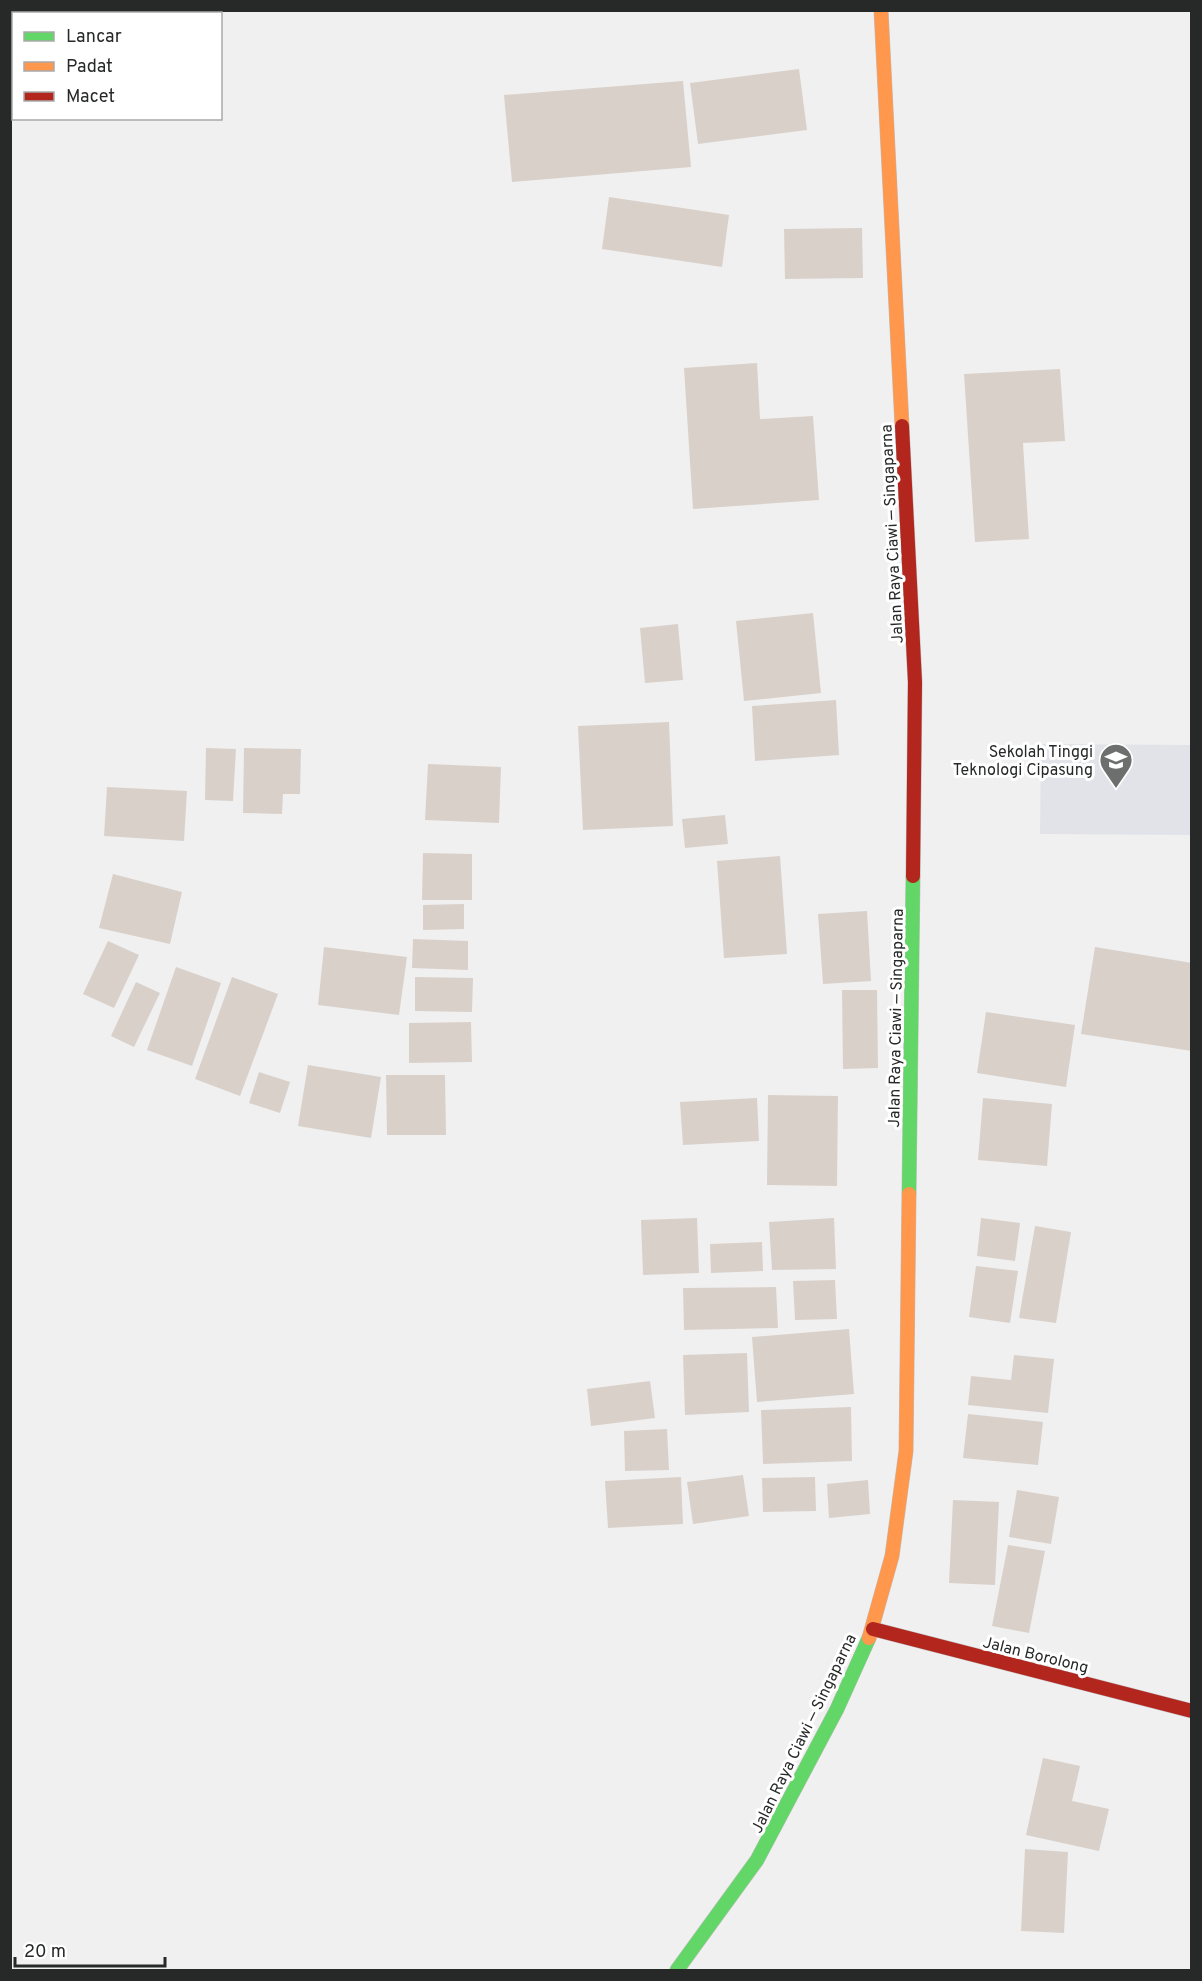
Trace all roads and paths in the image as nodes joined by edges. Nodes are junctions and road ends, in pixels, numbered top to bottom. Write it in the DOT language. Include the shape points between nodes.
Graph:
graph roads {
  1 [pos="881,10"];
  2 [pos="873,1629"];
  3 [pos="1191,1711"];
  4 [pos="677,1971"];
  1 -- 2 [label="main road, Jalan Raya Ciawi — Singaparna" via="915,682 906,1451 892,1556"];
  2 -- 3 [label="main road, Jalan Borolong"];
  2 -- 4 [label="main road, Jalan Raya Ciawi — Singaparna" via="837,1709 758,1860"];
}
